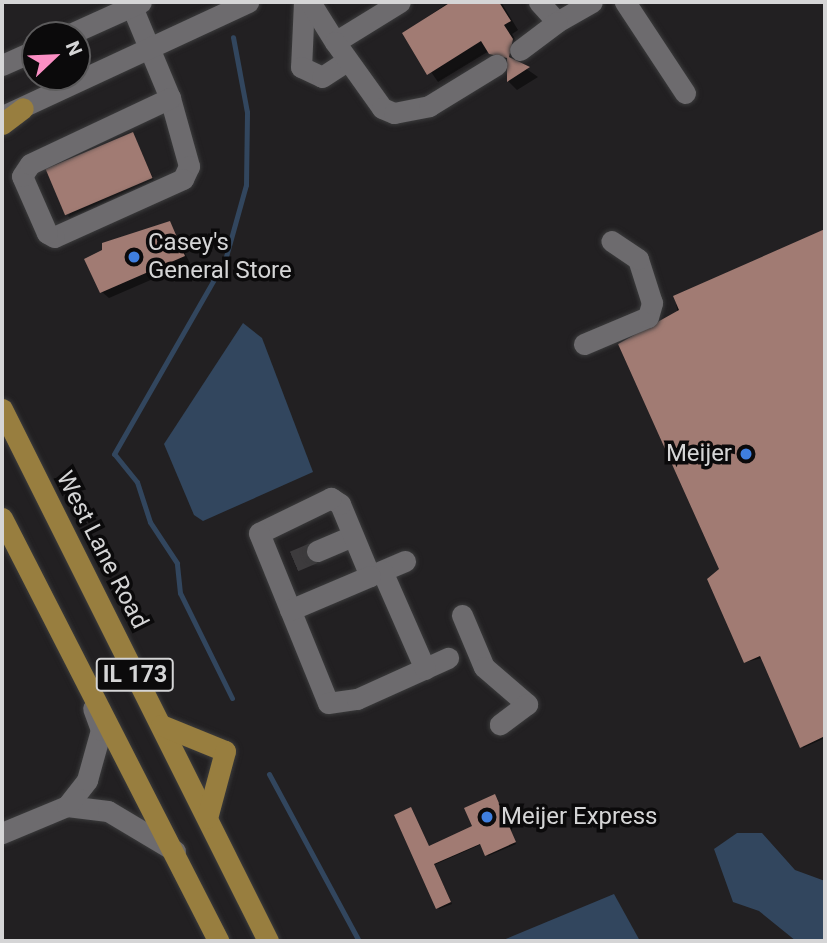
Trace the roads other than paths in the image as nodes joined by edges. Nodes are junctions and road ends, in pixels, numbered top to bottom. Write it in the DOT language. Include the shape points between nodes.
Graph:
graph roads {
  1 [pos="248,2"];
  2 [pos="304,2"];
  3 [pos="310,2"];
  4 [pos="400,2"];
  5 [pos="539,2"];
  6 [pos="592,2"];
  7 [pos="625,2"];
  8 [pos="134,3"];
  9 [pos="557,22"];
  10 [pos="91,24"];
  11 [pos="335,42"];
  12 [pos="149,47"];
  13 [pos="520,50"];
  14 [pos="21,56"];
  15 [pos="347,61"];
  16 [pos="2,65"];
  17 [pos="496,65"];
  18 [pos="685,93"];
  19 [pos="170,98"];
  20 [pos="23,108"];
  21 [pos="2,116"];
  22 [pos="2,124"];
  23 [pos="611,242"];
  24 [pos="584,344"];
  25 [pos="2,408"];
  26 [pos="2,517"];
  27 [pos="353,536"];
  28 [pos="317,551"];
  29 [pos="294,561"];
  30 [pos="405,561"];
  31 [pos="274,569"];
  32 [pos="376,574"];
  33 [pos="290,610"];
  34 [pos="462,615"];
  35 [pos="448,659"];
  36 [pos="425,669"];
  37 [pos="85,682"];
  38 [pos="500,724"];
  39 [pos="160,725"];
  40 [pos="67,806"];
  41 [pos="207,818"];
  42 [pos="2,834"];
  43 [pos="175,851"];
  44 [pos="218,941"];
  45 [pos="268,941"];
  1 -- 12 [label="street"];
  2 -- 15 [label="street" via="301,67 322,77"];
  3 -- 11 [label="street"];
  4 -- 11 [label="street"];
  5 -- 9 [label="street"];
  6 -- 9 [label="street"];
  7 -- 18 [label="street"];
  8 -- 10 [label="street"];
  8 -- 12 [label="street"];
  9 -- 13 [label="street"];
  11 -- 15 [label="street"];
  12 -- 19 [label="street"];
  12 -- 20 [label="street"];
  14 -- 16 [label="street"];
  15 -- 17 [label="street" via="382,108 407,114"];
  19 -- 19 [label="street" via="190,153 183,179 54,237 47,233 22,176 30,164"];
  20 -- 21 [label="street"];
  20 -- 22 [label="main road"];
  23 -- 24 [label="street" via="638,259 652,303 648,317"];
  25 -- 39 [label="main road, West Lane Road / IL 173"];
  26 -- 37 [label="main road, IL 173"];
  27 -- 28 [label="street"];
  27 -- 31 [label="street" via="340,504 331,498 259,533"];
  27 -- 32 [label="street"];
  29 -- 31 [label="street"];
  30 -- 32 [label="street"];
  31 -- 33 [label="street"];
  32 -- 33 [label="street"];
  32 -- 36 [label="street"];
  33 -- 36 [label="street" via="328,703 357,699"];
  34 -- 38 [label="street" via="484,667 527,704"];
  35 -- 36 [label="street"];
  37 -- 40 [label="street" via="101,730 99,756"];
  37 -- 43 [label="main road, IL 173"];
  39 -- 41 [label="main road, West Lane Road / IL 173"];
  39 -- 41 [label="main road" via="225,751"];
  40 -- 42 [label="street"];
  40 -- 43 [label="street" via="108,811"];
  41 -- 45 [label="main road, West Lane Road / IL 173"];
  43 -- 44 [label="main road, IL 173"];
}
